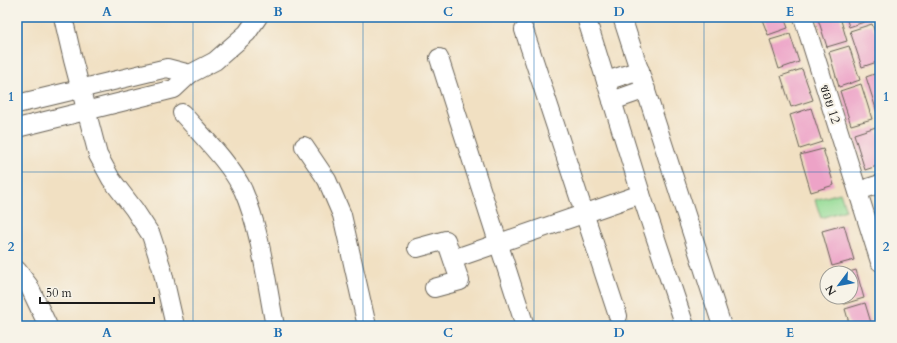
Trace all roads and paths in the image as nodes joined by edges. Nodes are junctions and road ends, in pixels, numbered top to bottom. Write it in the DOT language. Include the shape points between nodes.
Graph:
graph roads {
  1 [pos="63,17"];
  2 [pos="258,17"];
  3 [pos="586,17"];
  4 [pos="622,17"];
  5 [pos="803,17"];
  6 [pos="524,30"];
  7 [pos="439,58"];
  8 [pos="640,70"];
  9 [pos="190,74"];
  10 [pos="606,81"];
  11 [pos="80,89"];
  12 [pos="646,89"];
  13 [pos="612,101"];
  14 [pos="17,104"];
  15 [pos="86,111"];
  16 [pos="182,113"];
  17 [pos="17,128"];
  18 [pos="304,146"];
  19 [pos="880,184"];
  20 [pos="858,190"];
  21 [pos="641,194"];
  22 [pos="585,214"];
  23 [pos="498,244"];
  24 [pos="417,248"];
  25 [pos="453,259"];
  26 [pos="880,262"];
  27 [pos="17,270"];
  28 [pos="434,288"];
  29 [pos="618,316"];
  30 [pos="48,326"];
  31 [pos="175,326"];
  32 [pos="275,326"];
  33 [pos="367,326"];
  34 [pos="525,326"];
  35 [pos="685,326"];
  36 [pos="722,326"];
  1 -- 11 [label="street"];
  2 -- 9 [label="street" via="247,33 215,61"];
  3 -- 10 [label="street"];
  4 -- 8 [label="street"];
  5 -- 20 [label="street, ซอย 12"];
  6 -- 22 [label="street"];
  7 -- 23 [label="street"];
  8 -- 10 [label="street"];
  8 -- 12 [label="street"];
  9 -- 11 [label="street" via="167,68"];
  9 -- 15 [label="street" via="174,89"];
  10 -- 13 [label="street"];
  11 -- 14 [label="street"];
  11 -- 15 [label="street"];
  12 -- 13 [label="street"];
  12 -- 36 [label="street"];
  13 -- 21 [label="street"];
  15 -- 17 [label="street"];
  15 -- 31 [label="street" via="98,155 112,180 151,235"];
  16 -- 32 [label="street" via="226,164 242,189 256,228"];
  18 -- 33 [label="street" via="327,180 342,215"];
  19 -- 20 [label="street"];
  20 -- 26 [label="street, ซอย 12"];
  21 -- 22 [label="street"];
  21 -- 35 [label="street"];
  22 -- 23 [label="street"];
  22 -- 29 [label="street"];
  23 -- 25 [label="street"];
  23 -- 34 [label="street"];
  24 -- 25 [label="street" via="446,240"];
  25 -- 28 [label="street" via="460,280"];
  27 -- 30 [label="street" via="29,286"];
}
